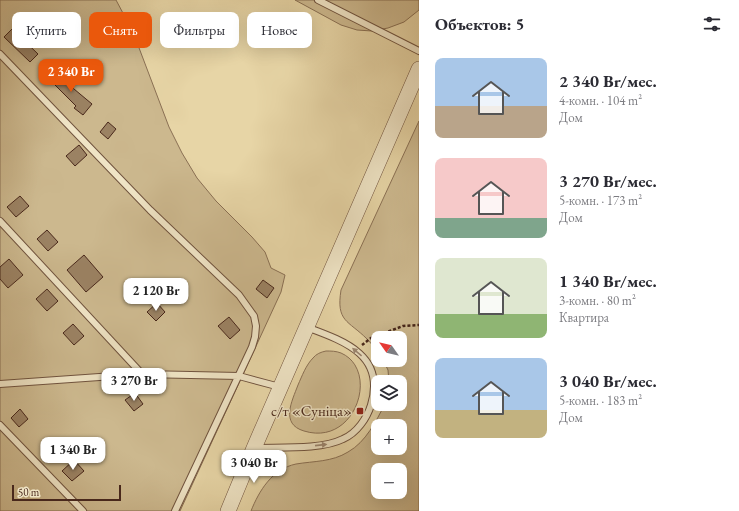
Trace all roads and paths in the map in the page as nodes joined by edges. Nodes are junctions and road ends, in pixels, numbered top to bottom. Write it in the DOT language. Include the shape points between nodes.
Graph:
graph roads {
  1 [pos="318,0"];
  2 [pos="419,50"];
  3 [pos="0,54"];
  4 [pos="419,69"];
  5 [pos="0,221"];
  6 [pos="419,325"];
  7 [pos="306,327"];
  8 [pos="355,349"];
  9 [pos="142,374"];
  10 [pos="239,376"];
  11 [pos="0,384"];
  12 [pos="280,387"];
  13 [pos="0,425"];
  14 [pos="254,448"];
  15 [pos="83,511"];
  16 [pos="174,511"];
  17 [pos="228,511"];
  1 -- 2 [label="lane"];
  3 -- 10 [label="lane" via="150,210 247,305 254,316 256,337"];
  4 -- 7 [label="street"];
  5 -- 9 [label="lane"];
  6 -- 8 [label="path" via="404,326 371,338"];
  7 -- 8 [label="lane"];
  7 -- 12 [label="street"];
  14 -- 8 [label="lane, one-way" via="331,444 344,439 354,431 369,412 374,395 372,370"];
  9 -- 10 [label="lane"];
  9 -- 11 [label="lane"];
  10 -- 12 [label="lane"];
  10 -- 16 [label="lane"];
  12 -- 14 [label="street"];
  13 -- 15 [label="lane"];
  14 -- 17 [label="street"];
}
